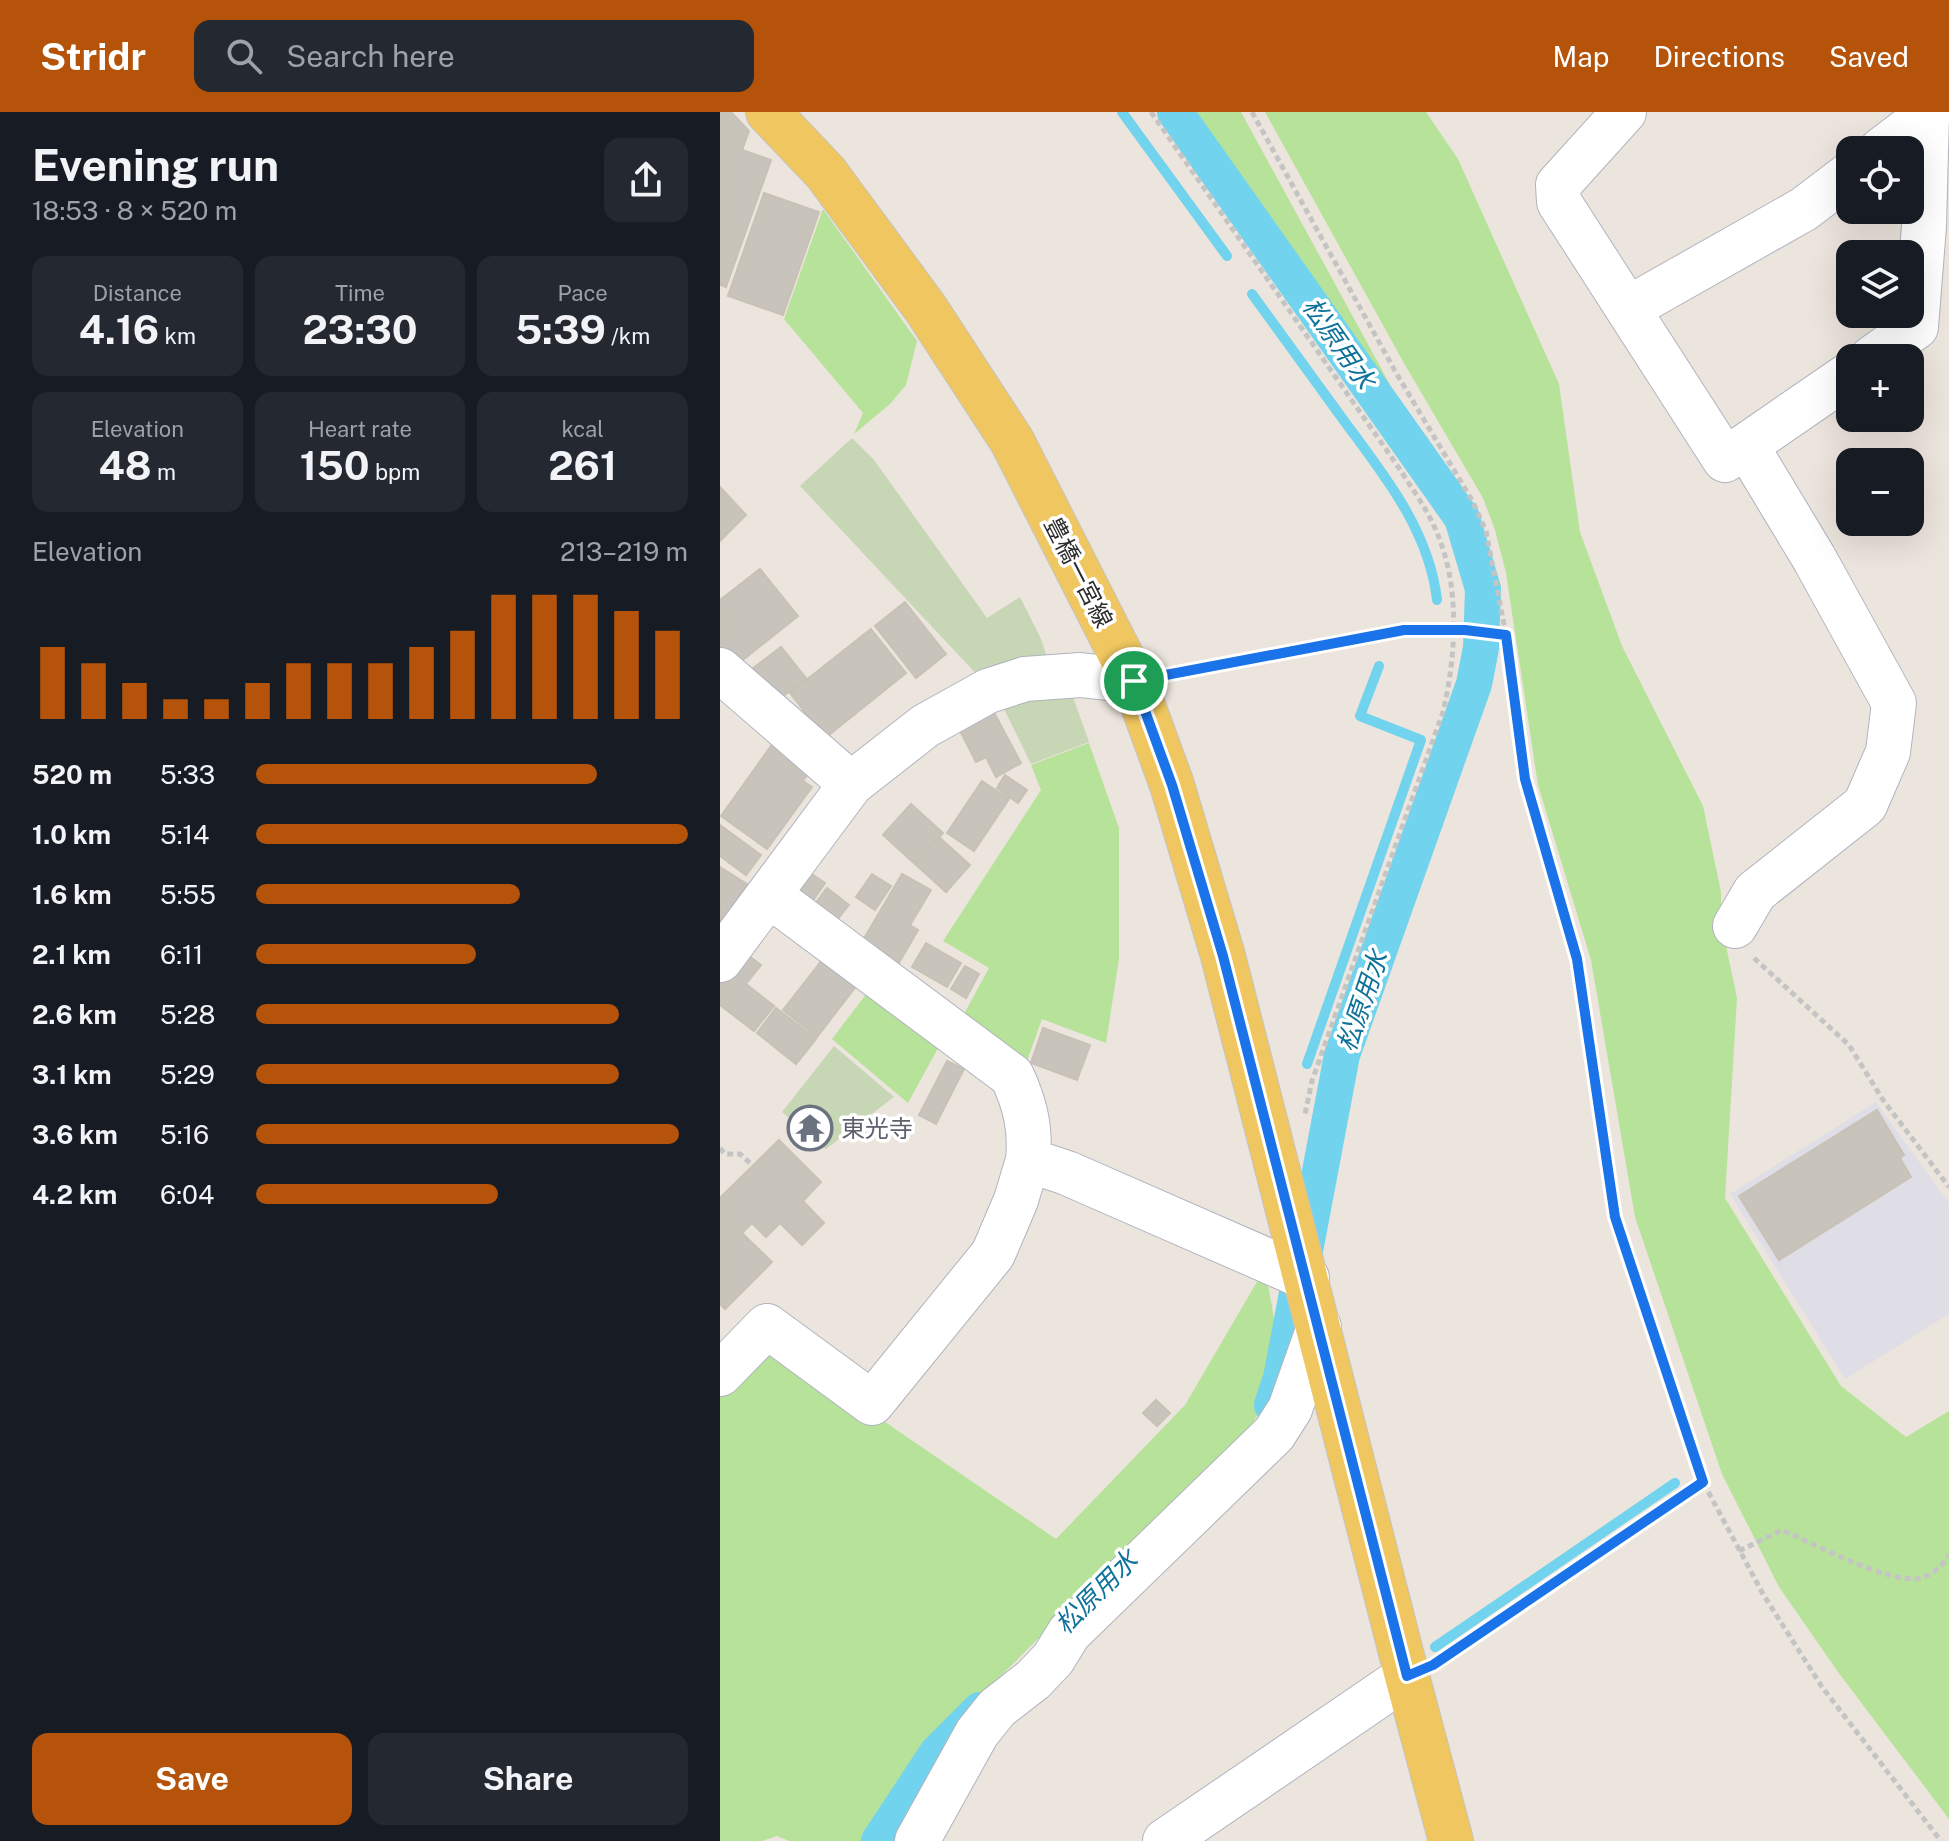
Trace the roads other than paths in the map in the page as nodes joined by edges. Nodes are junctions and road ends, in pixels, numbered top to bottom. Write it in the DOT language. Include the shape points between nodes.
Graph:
graph roads {
  1 [pos="768,112"];
  2 [pos="1624,112"];
  3 [pos="1928,113"];
  4 [pos="1899,136"];
  5 [pos="1836,185"];
  6 [pos="1629,308"];
  7 [pos="1892,344"];
  8 [pos="1836,384"];
  9 [pos="1747,447"];
  10 [pos="720,670"];
  11 [pos="1134,681"];
  12 [pos="851,784"];
  13 [pos="769,895"];
  14 [pos="1735,926"];
  15 [pos="720,960"];
  16 [pos="1028,1160"];
  17 [pos="1307,1278"];
  18 [pos="1319,1327"];
  19 [pos="720,1374"];
  20 [pos="1407,1676"];
  21 [pos="917,1841"];
  22 [pos="1165,1841"];
  23 [pos="1451,1841"];
  1 -- 11 [label="main road, 豊橋一宮線" via="826,173 926,309 1003,428"];
  2 -- 6 [label="street" via="1558,185 1559,202"];
  3 -- 4 [label="street"];
  3 -- 7 [label="street" via="1916,327"];
  5 -- 6 [label="street" via="1804,209"];
  6 -- 9 [label="street" via="1725,460"];
  8 -- 9 [label="street"];
  9 -- 14 [label="street" via="1894,703 1888,752 1865,805 1755,892"];
  10 -- 12 [label="street"];
  11 -- 12 [label="street" via="1080,675 1025,679 988,691 925,726"];
  11 -- 17 [label="main road, 豊橋一宮線" via="1172,785 1223,956"];
  12 -- 13 [label="street"];
  13 -- 15 [label="street"];
  13 -- 16 [label="street" via="1012,1076 1025,1103 1031,1135"];
  16 -- 17 [label="street"];
  16 -- 19 [label="street" via="993,1254 872,1403 767,1326"];
  17 -- 18 [label="main road, 豊橋一宮線"];
  18 -- 20 [label="main road, 豊橋一宮線"];
  18 -- 21 [label="street" via="1290,1409 1274,1434 1069,1633 1033,1680 997,1708 977,1733"];
  20 -- 22 [label="street"];
  20 -- 23 [label="main road, 豊橋一宮線"];
}
